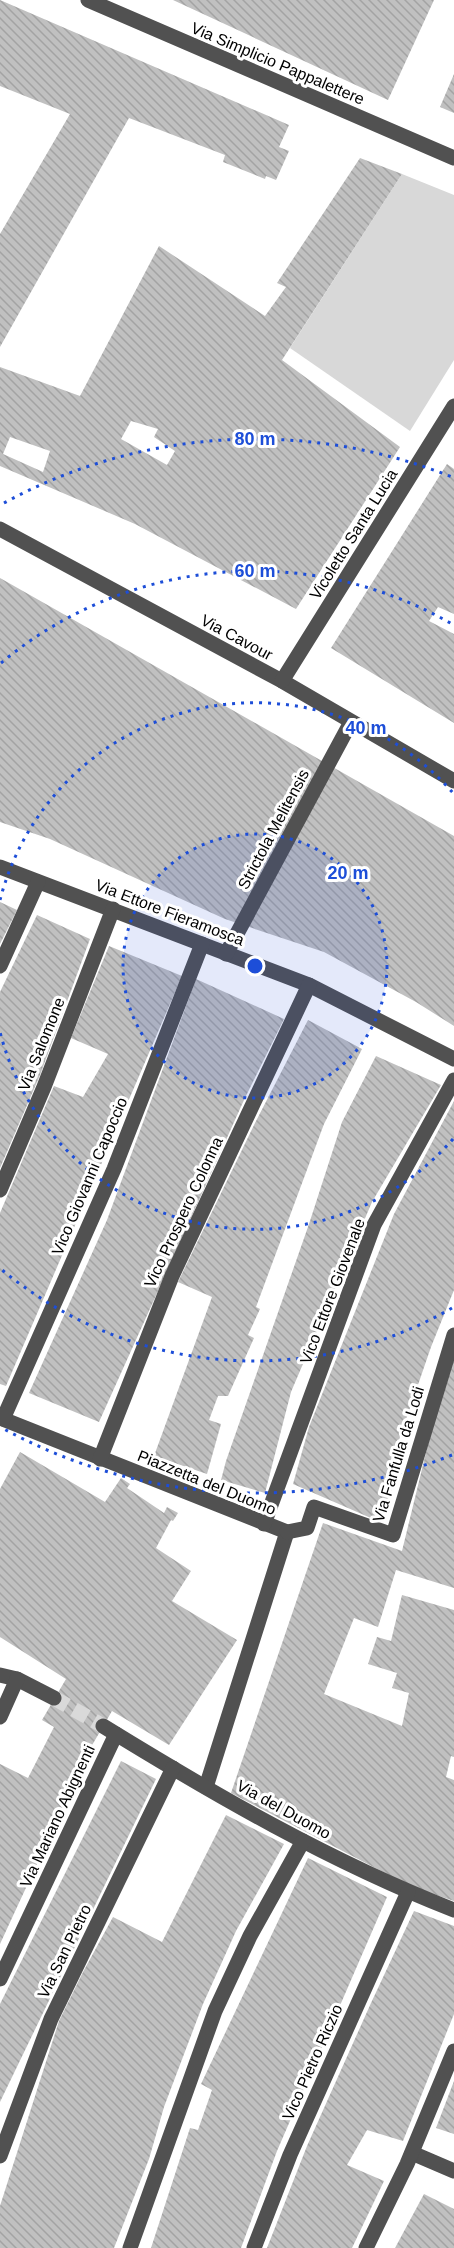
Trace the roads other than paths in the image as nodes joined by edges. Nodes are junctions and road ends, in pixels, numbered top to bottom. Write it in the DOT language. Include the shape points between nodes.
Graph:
graph roads {
  1 [pos="88,0"];
  2 [pos="454,158"];
  3 [pos="454,406"];
  4 [pos="448,428"];
  5 [pos="0,529"];
  6 [pos="282,681"];
  7 [pos="351,722"];
  8 [pos="454,781"];
  9 [pos="0,867"];
  10 [pos="38,882"];
  11 [pos="113,909"];
  12 [pos="202,944"];
  13 [pos="226,954"];
  14 [pos="0,966"];
  15 [pos="309,985"];
  16 [pos="454,1059"];
  17 [pos="454,1080"];
  18 [pos="0,1190"];
  19 [pos="454,1335"];
  20 [pos="1,1419"];
  21 [pos="100,1459"];
  22 [pos="264,1524"];
  23 [pos="287,1532"];
  24 [pos="0,1675"];
  25 [pos="18,1679"];
  26 [pos="54,1698"];
  27 [pos="0,1717"];
  28 [pos="110,1730"];
  29 [pos="173,1768"];
  30 [pos="206,1787"];
  31 [pos="303,1841"];
  32 [pos="408,1892"];
  33 [pos="454,1910"];
  34 [pos="0,1979"];
  35 [pos="454,2051"];
  36 [pos="412,2153"];
  37 [pos="0,2157"];
  38 [pos="454,2171"];
  39 [pos="130,2248"];
  40 [pos="254,2248"];
  41 [pos="366,2248"];
  1 -- 2 [label="street, Via Simplicio Pappalettere"];
  3 -- 4 [label="street, Vicoletto Santa Lucia"];
  4 -- 6 [label="street, Vicoletto Santa Lucia"];
  5 -- 6 [label="street, Via Cavour"];
  6 -- 7 [label="street, Via Cavour"];
  7 -- 8 [label="street, Via Cavour"];
  7 -- 13 [label="street, Strictola Melitensis"];
  9 -- 10 [label="street, Via Ettore Fieramosca"];
  10 -- 11 [label="street, Via Ettore Fieramosca"];
  10 -- 14 [label="street"];
  11 -- 12 [label="street, Via Ettore Fieramosca"];
  11 -- 18 [label="street, Via Salomone"];
  12 -- 13 [label="street, Via Ettore Fieramosca"];
  12 -- 20 [label="street, Vico Giovanni Capoccio" via="114,1169"];
  13 -- 15 [label="street, Via Ettore Fieramosca"];
  15 -- 16 [label="street, Via Ettore Fieramosca"];
  15 -- 21 [label="street, Vico Prospero Colonna" via="172,1276"];
  17 -- 22 [label="street, Vico Ettore Giovenale" via="374,1226"];
  19 -- 23 [label="street, Via Fanfulla da Lodi" via="393,1534 314,1507 307,1528"];
  20 -- 21 [label="street, Piazzetta del Duomo"];
  21 -- 22 [label="street, Piazzetta del Duomo"];
  22 -- 23 [label="street, Piazzetta del Duomo"];
  23 -- 30 [label="street, Piazzetta del Duomo"];
  24 -- 25 [label="street"];
  25 -- 26 [label="street"];
  25 -- 27 [label="street"];
  28 -- 29 [label="street, Via del Duomo"];
  28 -- 34 [label="street, Via Mariano Abignenti"];
  29 -- 30 [label="street, Via del Duomo"];
  29 -- 37 [label="street, Via San Pietro" via="51,2019"];
  30 -- 31 [label="street, Via del Duomo"];
  31 -- 32 [label="street, Via del Duomo"];
  31 -- 39 [label="street" via="250,1936 215,2011"];
  32 -- 33 [label="street, Via del Duomo"];
  32 -- 40 [label="street, Vico Pietro Riczio" via="290,2155"];
  35 -- 36 [label="street"];
  36 -- 38 [label="street"];
  36 -- 41 [label="street"];
}
